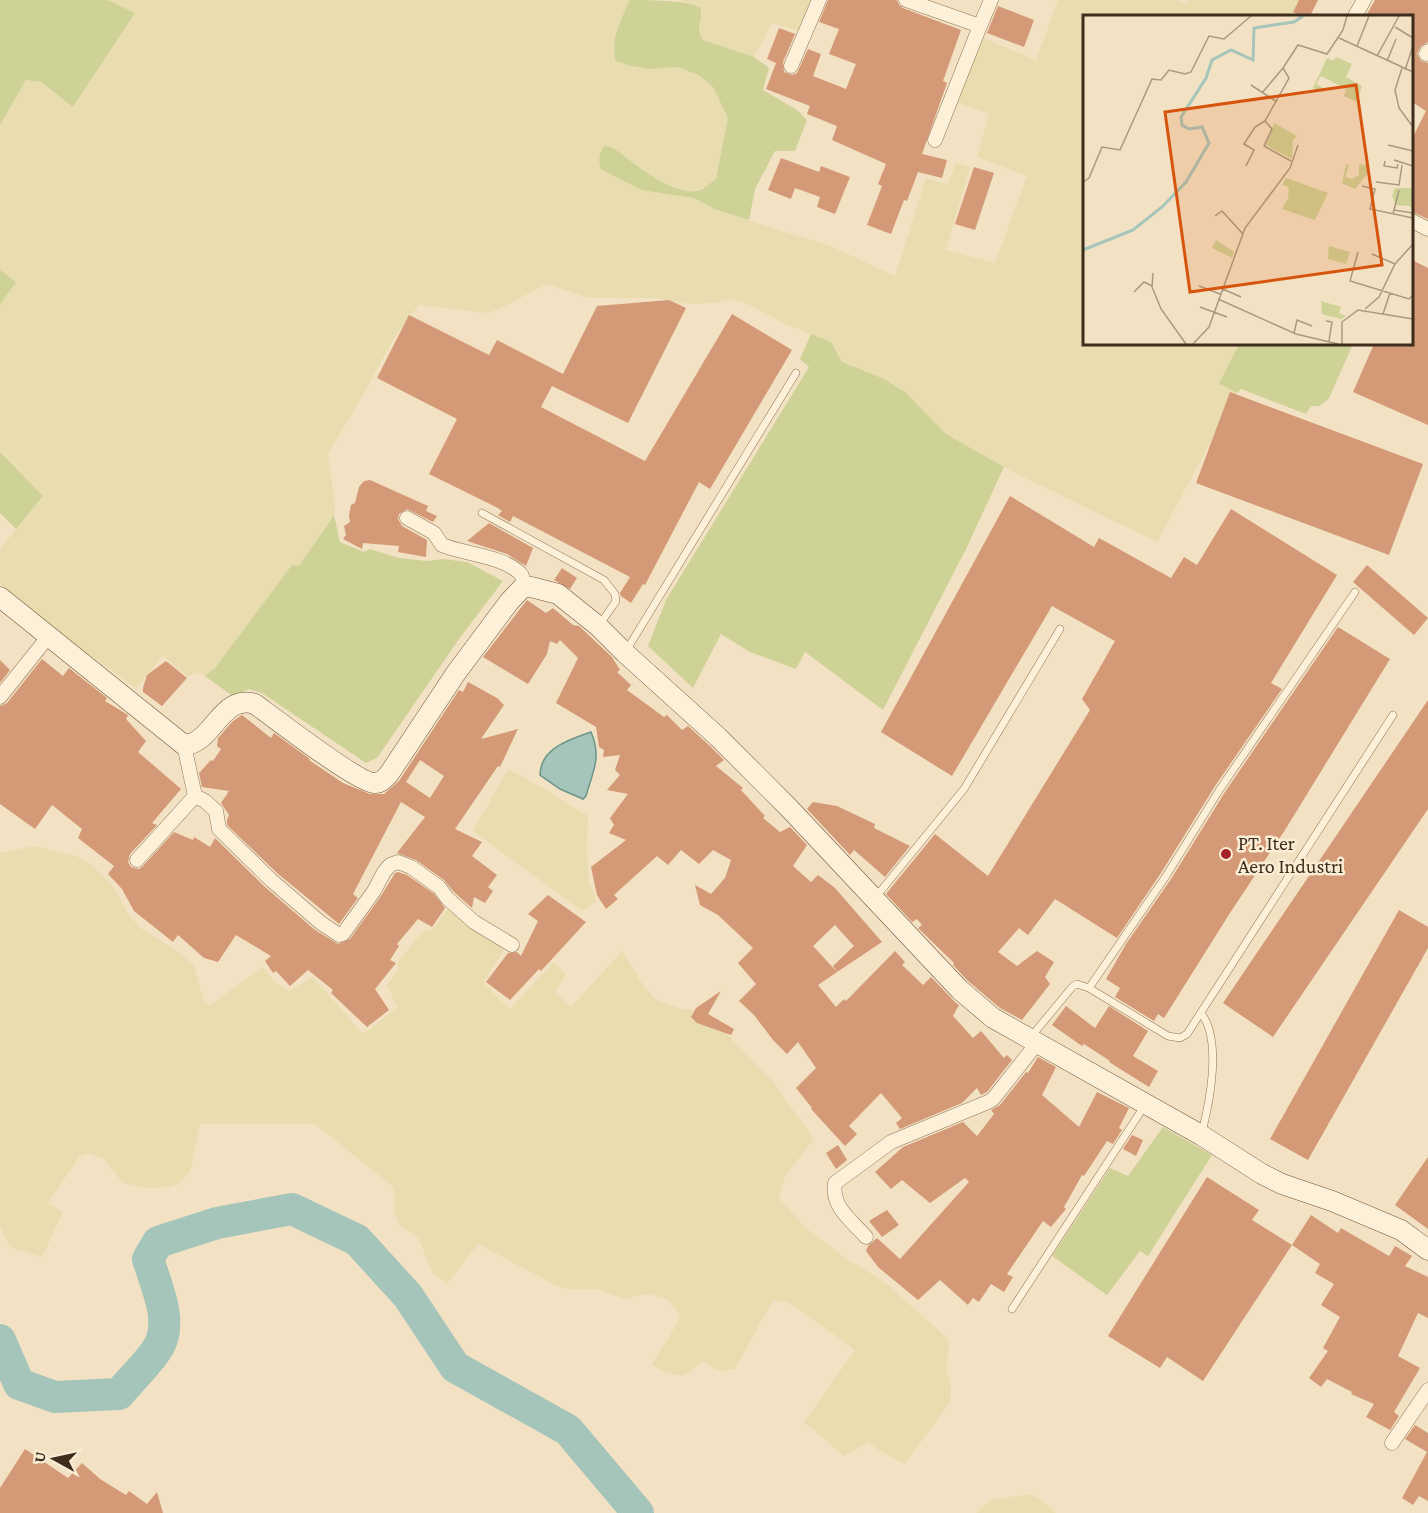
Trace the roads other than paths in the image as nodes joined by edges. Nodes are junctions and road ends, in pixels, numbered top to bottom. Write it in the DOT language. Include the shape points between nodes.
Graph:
graph roads {
  1 [pos="819,0"];
  2 [pos="906,0"];
  3 [pos="991,0"];
  4 [pos="1364,0"];
  5 [pos="1356,15"];
  6 [pos="980,26"];
  7 [pos="791,66"];
  8 [pos="935,140"];
  9 [pos="1413,221"];
  10 [pos="1428,229"];
  11 [pos="796,373"];
  12 [pos="482,513"];
  13 [pos="407,518"];
  14 [pos="523,587"];
  15 [pos="1355,592"];
  16 [pos="0,597"];
  17 [pos="598,626"];
  18 [pos="1060,629"];
  19 [pos="48,637"];
  20 [pos="625,653"];
  21 [pos="0,697"];
  22 [pos="1393,715"];
  23 [pos="183,745"];
  24 [pos="195,796"];
  25 [pos="137,860"];
  26 [pos="875,899"];
  27 [pos="512,945"];
  28 [pos="1089,988"];
  29 [pos="1201,1013"];
  30 [pos="1034,1040"];
  31 [pos="1146,1103"];
  32 [pos="1201,1135"];
  33 [pos="866,1237"];
  34 [pos="1428,1250"];
  35 [pos="1012,1309"];
  36 [pos="1428,1390"];
  37 [pos="1392,1443"];
  1 -- 7 [label="street"];
  2 -- 6 [label="street"];
  3 -- 6 [label="street"];
  4 -- 5 [label="street"];
  6 -- 8 [label="street"];
  9 -- 10 [label="street"];
  11 -- 20 [label="lane"];
  12 -- 17 [label="lane" via="604,580 616,601"];
  13 -- 14 [label="street" via="434,533 442,545 483,556 520,573"];
  14 -- 17 [label="street" via="558,594"];
  14 -- 23 [label="street" via="456,673 389,774 379,783 357,776 255,704 244,701 233,705 191,745"];
  15 -- 28 [label="lane"];
  16 -- 19 [label="street"];
  17 -- 20 [label="street"];
  18 -- 26 [label="lane" via="964,789"];
  19 -- 21 [label="street"];
  19 -- 23 [label="street"];
  20 -- 26 [label="street" via="725,745"];
  22 -- 29 [label="lane"];
  23 -- 24 [label="street"];
  24 -- 25 [label="street"];
  24 -- 27 [label="street" via="216,811 219,829 235,846 337,934 343,934 384,872 398,862 439,887 474,922"];
  26 -- 30 [label="street" via="960,990 993,1018"];
  28 -- 29 [label="lane" via="1174,1038 1187,1034"];
  28 -- 30 [label="lane" via="1082,984 1073,986"];
  29 -- 32 [label="lane" via="1209,1028 1214,1067"];
  30 -- 31 [label="street"];
  30 -- 33 [label="street" via="993,1099 891,1142 835,1184 833,1195 837,1205"];
  31 -- 32 [label="street"];
  31 -- 35 [label="lane"];
  32 -- 34 [label="street" via="1262,1174 1401,1230"];
  36 -- 37 [label="street"];
}
